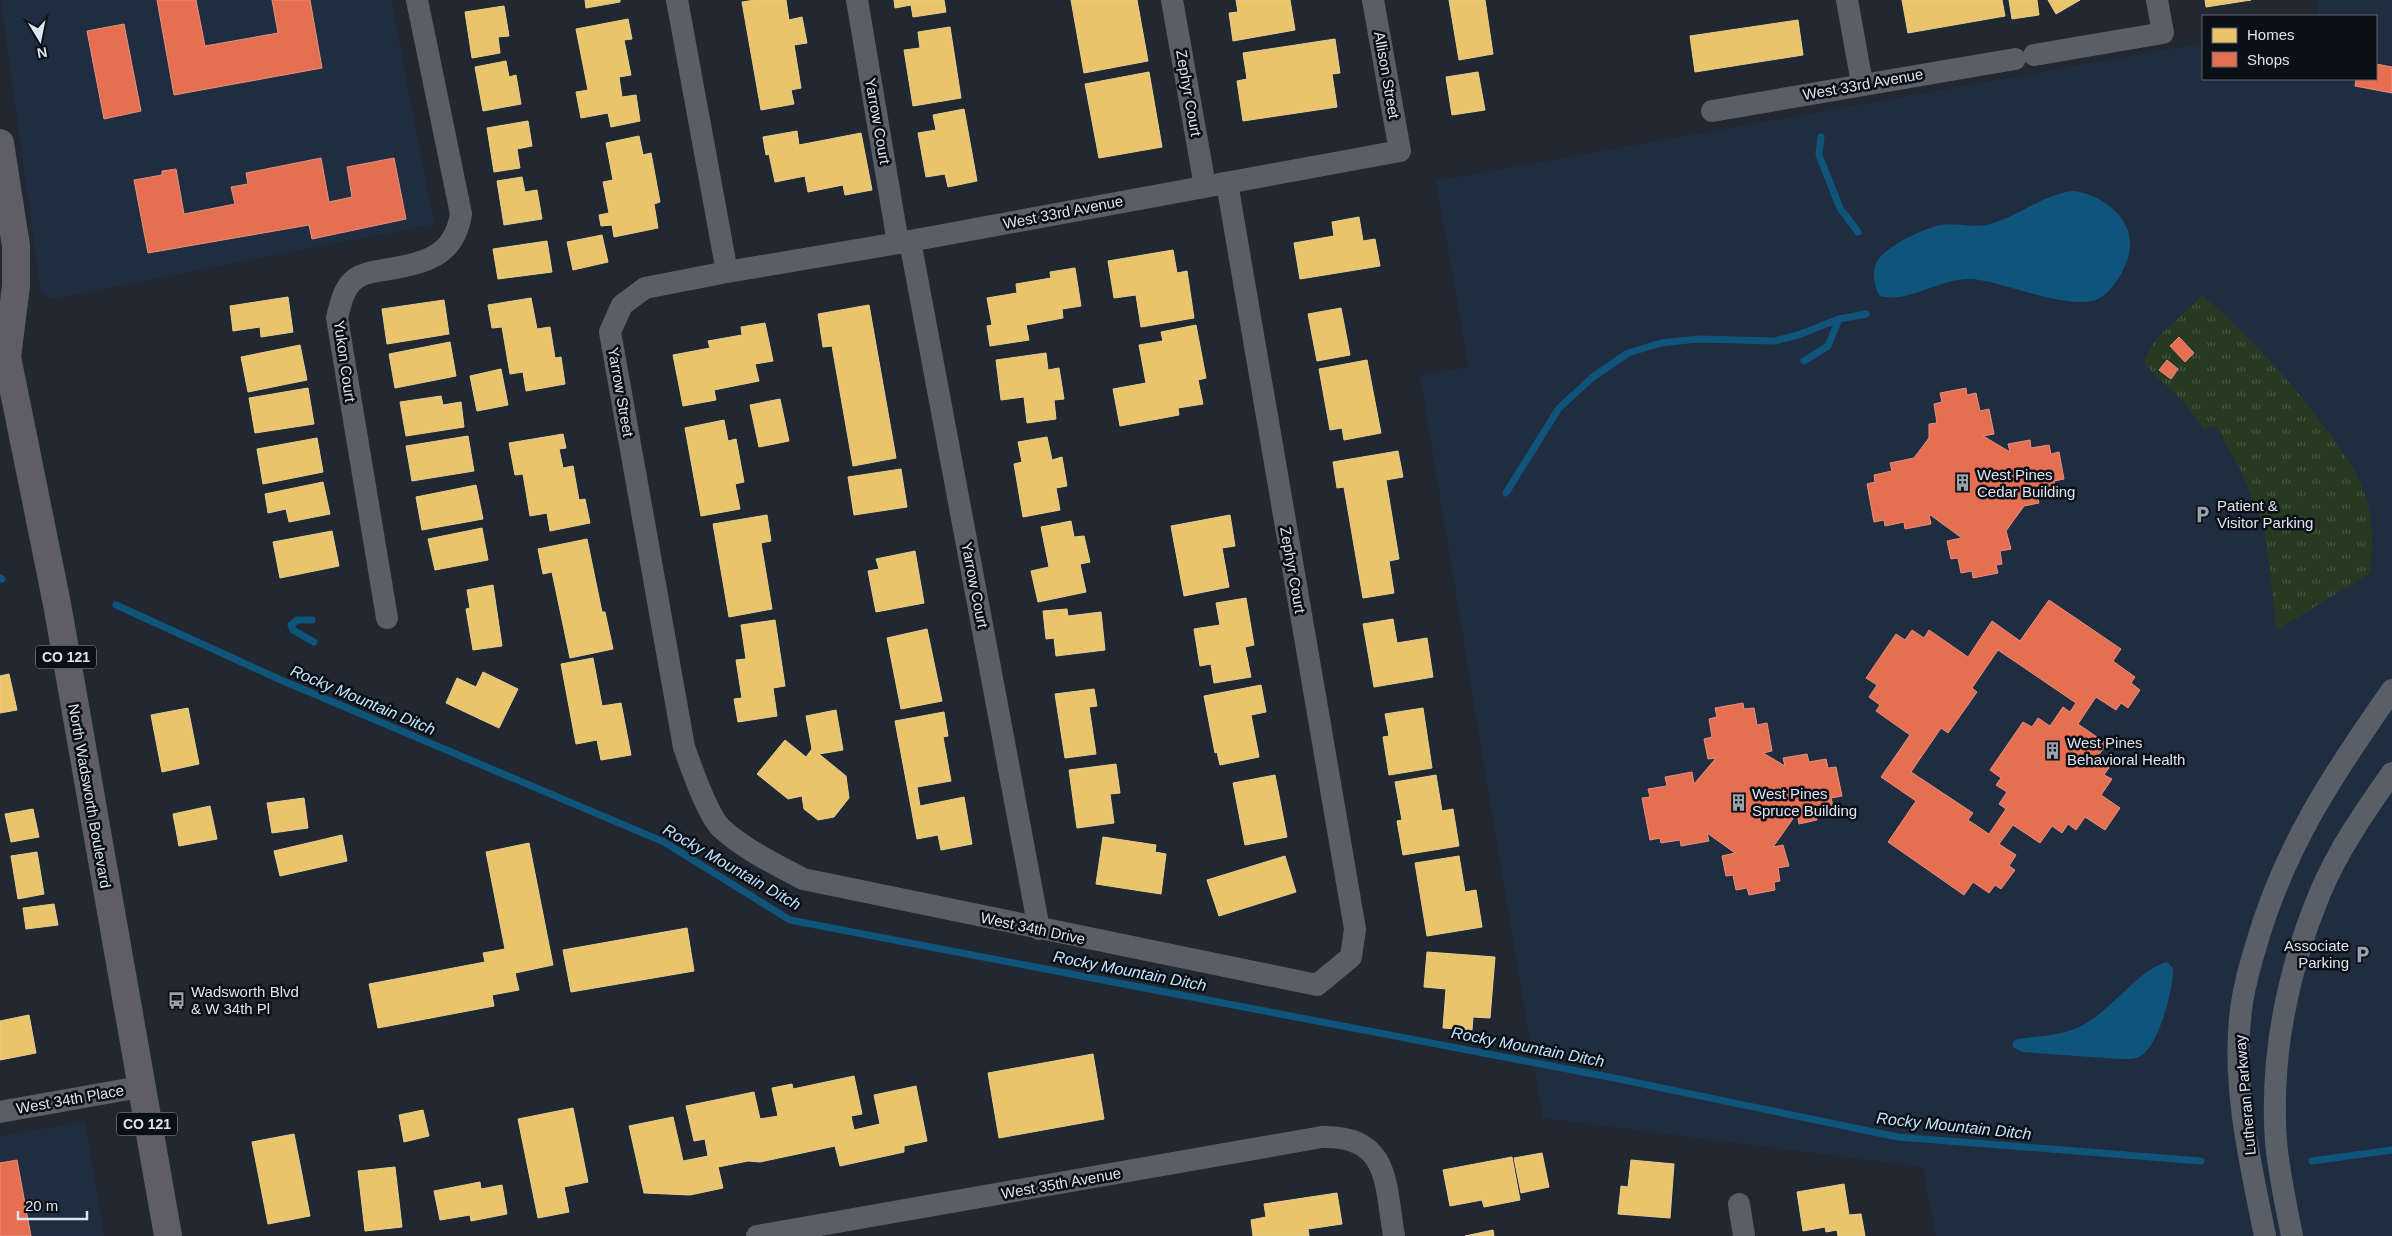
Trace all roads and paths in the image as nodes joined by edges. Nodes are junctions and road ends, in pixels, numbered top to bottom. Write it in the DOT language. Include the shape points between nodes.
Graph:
graph roads {
  1 [pos="417,0"];
  2 [pos="677,0"];
  3 [pos="857,0"];
  4 [pos="1172,0"];
  5 [pos="1373,0"];
  6 [pos="1847,0"];
  7 [pos="2157,0"];
  8 [pos="1862,84"];
  9 [pos="1712,111"];
  10 [pos="0,143"];
  11 [pos="1400,150"];
  12 [pos="1216,185"];
  13 [pos="904,242"];
  14 [pos="727,272"];
  15 [pos="4,349"];
  16 [pos="387,618"];
  17 [pos="2392,690"];
  18 [pos="2392,773"];
  19 [pos="720,827"];
  20 [pos="1039,929"];
  21 [pos="1350,957"];
  22 [pos="140,1087"];
  23 [pos="0,1112"];
  24 [pos="1739,1204"];
  25 [pos="168,1236"];
  26 [pos="757,1236"];
  27 [pos="1394,1236"];
  28 [pos="1744,1236"];
  29 [pos="2265,1236"];
  30 [pos="2292,1236"];
  1 -- 16 [label="street, Yukon Court" via="461,214 459,225 446,248 422,263 364,274 353,280 337,318"];
  2 -- 14 [label="street"];
  3 -- 13 [label="street, Yarrow Court"];
  4 -- 12 [label="street, Zephyr Court"];
  5 -- 11 [label="street, Allison Street"];
  6 -- 8 [label="street"];
  7 -- 8 [label="street, West 33rd Avenue" via="2163,33"];
  8 -- 9 [label="street, West 33rd Avenue"];
  10 -- 15 [label="main road, North Wadsworth Boulevard / CO 121" via="16,246 16,286"];
  11 -- 12 [label="street, West 33rd Avenue"];
  12 -- 13 [label="street, West 33rd Avenue"];
  12 -- 21 [label="street, Zephyr Court" via="1356,929"];
  13 -- 14 [label="street, West 33rd Avenue"];
  13 -- 20 [label="street, Yarrow Court"];
  14 -- 19 [label="street, Yarrow Street" via="645,288 622,305 610,332 684,747 698,785"];
  15 -- 22 [label="main road, North Wadsworth Boulevard / CO 121" via="57,604"];
  17 -- 29 [label="street, Lutheran Parkway" via="2316,804 2290,853 2268,907 2245,984 2239,1029 2241,1090"];
  18 -- 30 [label="street, Lutheran Parkway" via="2348,839 2320,893 2286,1004 2279,1040 2275,1112 2279,1172"];
  19 -- 20 [label="street, West 34th Drive" via="757,855 803,880"];
  20 -- 21 [label="street, West 34th Drive" via="1317,985"];
  22 -- 23 [label="street, West 34th Place"];
  22 -- 25 [label="main road, North Wadsworth Boulevard / CO 121"];
  24 -- 28 [label="street"];
  26 -- 27 [label="street, West 35th Avenue" via="1322,1137 1352,1139 1378,1158"];
}
